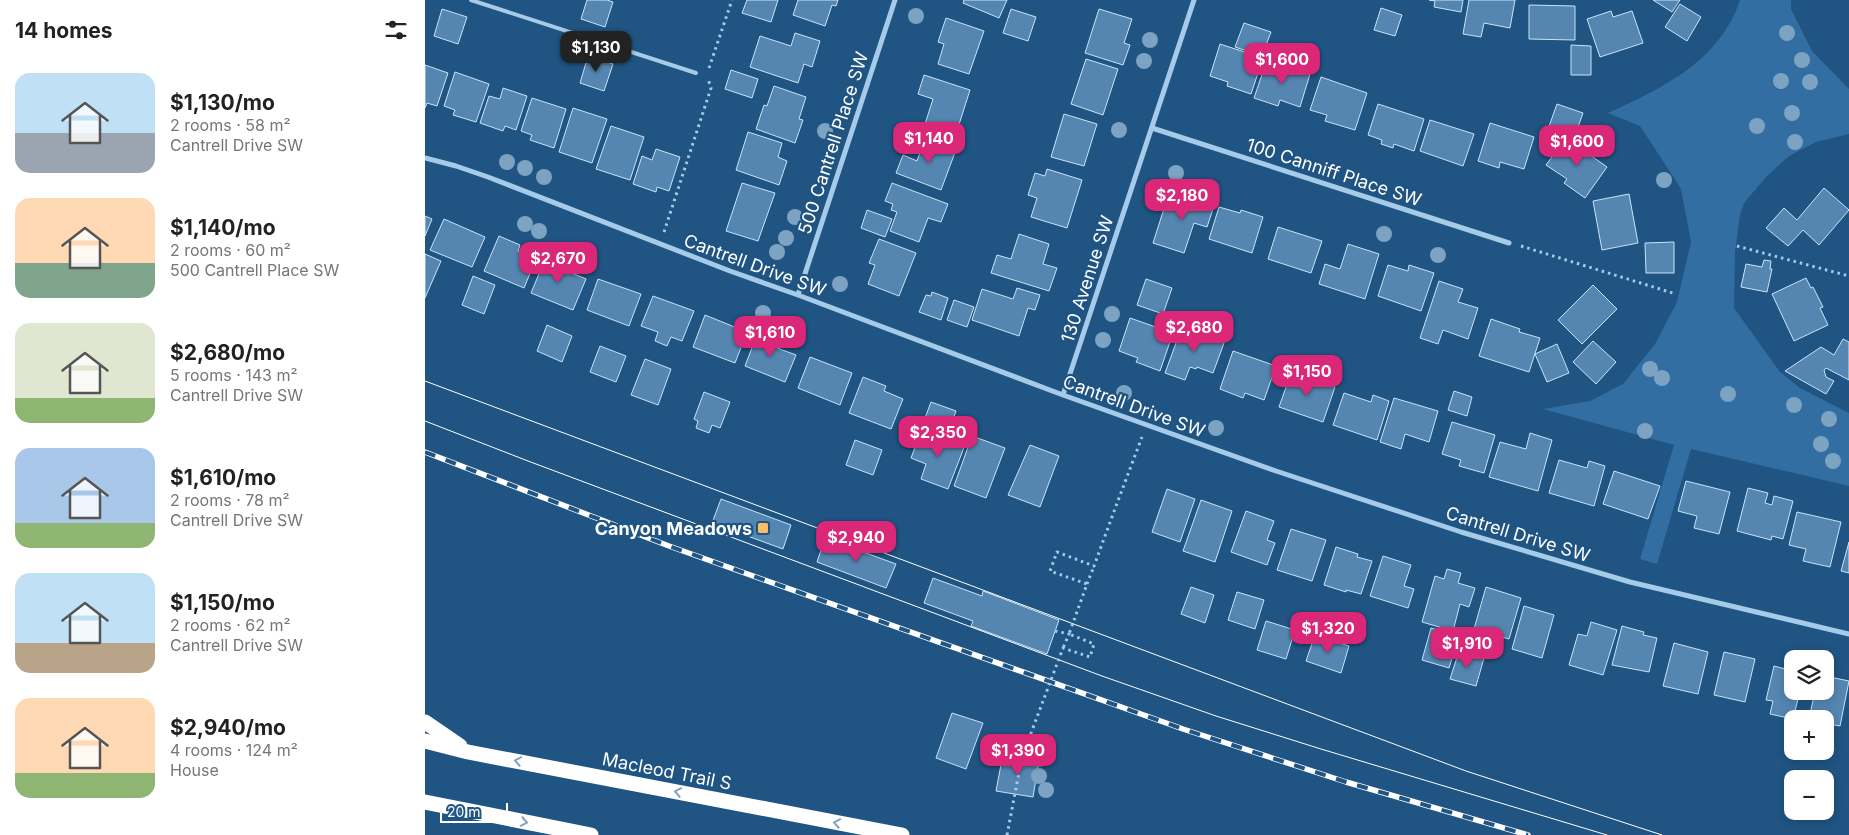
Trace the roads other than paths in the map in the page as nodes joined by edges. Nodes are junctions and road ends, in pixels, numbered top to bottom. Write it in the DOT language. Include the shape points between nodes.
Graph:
graph roads {
  1 [pos="471,0"];
  2 [pos="895,0"];
  3 [pos="1194,0"];
  4 [pos="696,73"];
  5 [pos="1152,128"];
  6 [pos="425,158"];
  7 [pos="1509,243"];
  8 [pos="798,295"];
  9 [pos="1063,395"];
  10 [pos="1849,634"];
  11 [pos="425,722"];
  12 [pos="425,741"];
  13 [pos="467,752"];
  14 [pos="425,802"];
  15 [pos="591,835"];
  16 [pos="902,835"];
  1 -- 4 [label="lane"];
  2 -- 8 [label="street, 500 Cantrell Place SW"];
  3 -- 5 [label="street, 130 Avenue SW"];
  5 -- 7 [label="street, 100 Canniff Place SW"];
  5 -- 9 [label="street, 130 Avenue SW"];
  6 -- 8 [label="street, Cantrell Drive SW" via="488,177"];
  8 -- 9 [label="street, Cantrell Drive SW"];
  9 -- 10 [label="street, Cantrell Drive SW" via="1276,472 1461,532 1631,582"];
  11 -- 13 [label="highway"];
  12 -- 13 [label="highway, Macleod Trail S"];
  16 -- 13 [label="highway, Macleod Trail S, one-way"];
  14 -- 15 [label="highway, one-way"];
}
